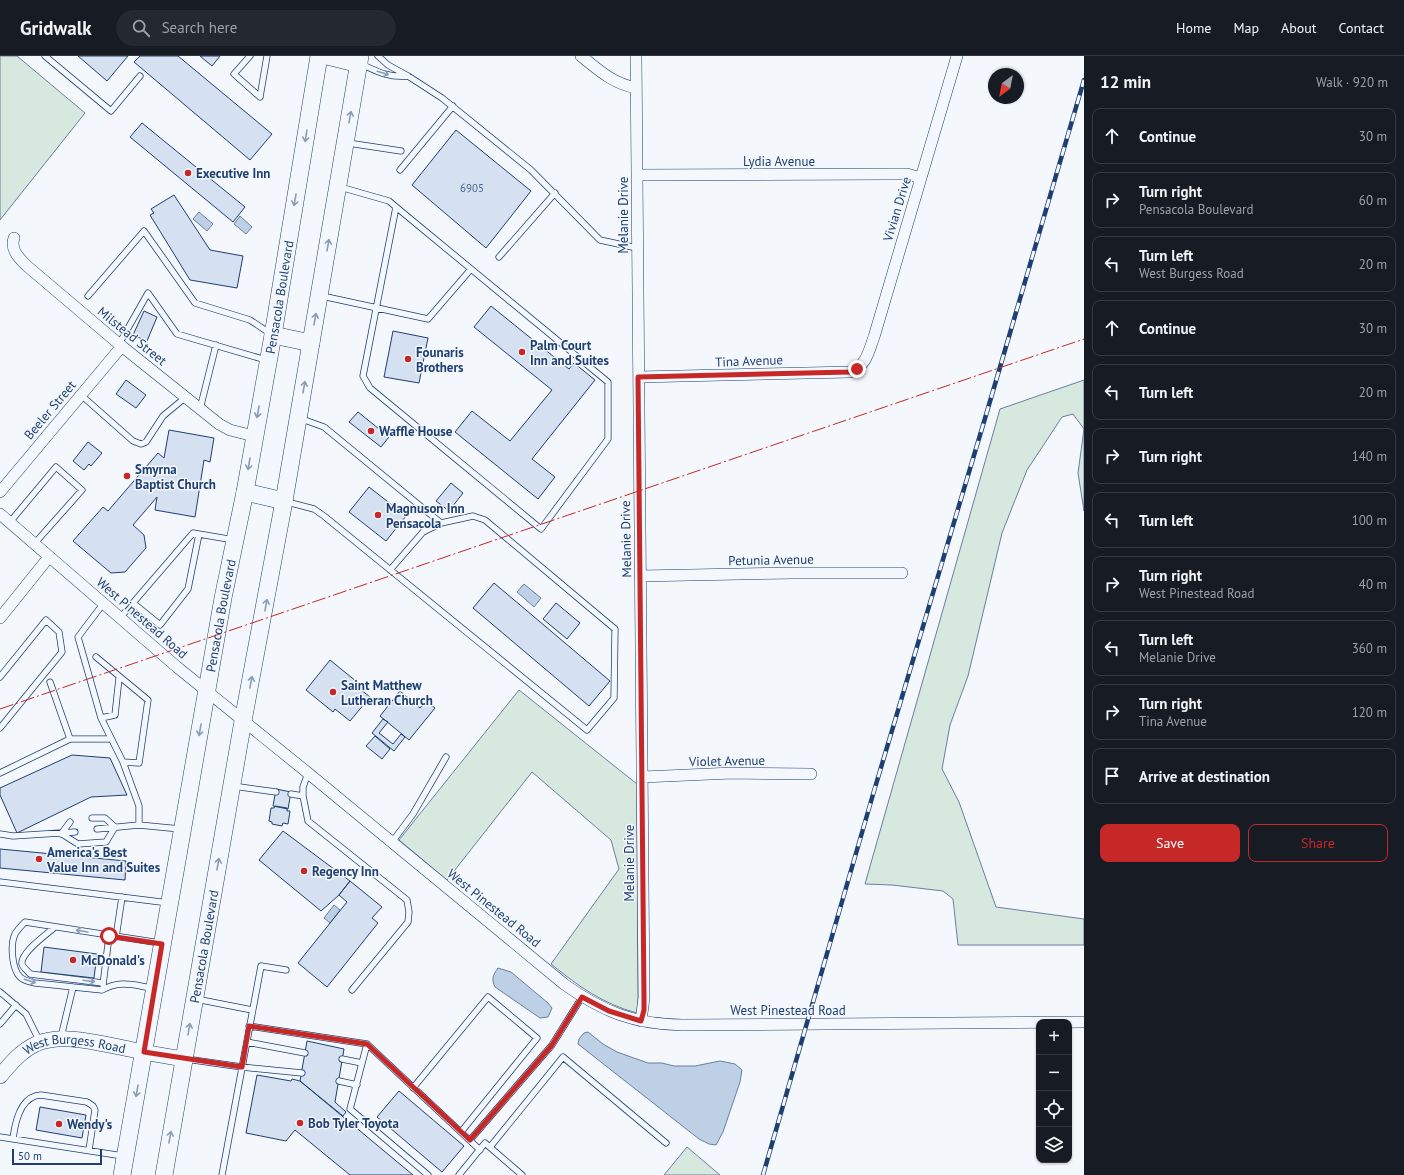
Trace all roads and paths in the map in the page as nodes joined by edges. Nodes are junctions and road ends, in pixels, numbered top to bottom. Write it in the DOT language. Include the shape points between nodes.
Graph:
graph roads {
  1 [pos="45,56"];
  2 [pos="250,56"];
  3 [pos="267,56"];
  4 [pos="319,56"];
  5 [pos="327,56"];
  6 [pos="378,56"];
  7 [pos="581,56"];
  8 [pos="636,56"];
  9 [pos="957,56"];
  10 [pos="360,60"];
  11 [pos="140,76"];
  12 [pos="408,76"];
  13 [pos="636,88"];
  14 [pos="453,106"];
  15 [pos="345,142"];
  16 [pos="401,151"];
  17 [pos="400,170"];
  18 [pos="637,175"];
  19 [pos="921,178"];
  20 [pos="338,186"];
  21 [pos="554,194"];
  22 [pos="396,207"];
  23 [pos="14,238"];
  24 [pos="637,248"];
  25 [pos="499,257"];
  26 [pos="471,269"];
  27 [pos="319,295"];
  28 [pos="88,296"];
  29 [pos="376,309"];
  30 [pos="273,335"];
  31 [pos="311,343"];
  32 [pos="120,345"];
  33 [pos="216,345"];
  34 [pos="268,360"];
  35 [pos="860,367"];
  36 [pos="638,377"];
  37 [pos="81,395"];
  38 [pos="186,397"];
  39 [pos="200,409"];
  40 [pos="299,418"];
  41 [pos="254,436"];
  42 [pos="0,492"];
  43 [pos="245,492"];
  44 [pos="284,501"];
  45 [pos="0,514"];
  46 [pos="10,522"];
  47 [pos="441,523"];
  48 [pos="199,534"];
  49 [pos="235,540"];
  50 [pos="35,544"];
  51 [pos="49,557"];
  52 [pos="390,570"];
  53 [pos="902,573"];
  54 [pos="640,576"];
  55 [pos="133,603"];
  56 [pos="103,604"];
  57 [pos="0,618"];
  58 [pos="120,618"];
  59 [pos="96,657"];
  60 [pos="0,677"];
  61 [pos="119,678"];
  62 [pos="50,682"];
  63 [pos="207,692"];
  64 [pos="101,718"];
  65 [pos="243,720"];
  66 [pos="0,728"];
  67 [pos="70,739"];
  68 [pos="111,740"];
  69 [pos="446,757"];
  70 [pos="123,762"];
  71 [pos="0,773"];
  72 [pos="308,773"];
  73 [pos="811,774"];
  74 [pos="643,777"];
  75 [pos="232,786"];
  76 [pos="276,792"];
  77 [pos="291,794"];
  78 [pos="303,796"];
  79 [pos="92,818"];
  80 [pos="70,822"];
  81 [pos="139,825"];
  82 [pos="115,827"];
  83 [pos="97,829"];
  84 [pos="183,829"];
  85 [pos="75,832"];
  86 [pos="0,834"];
  87 [pos="61,834"];
  88 [pos="391,843"];
  89 [pos="0,882"];
  90 [pos="122,897"];
  91 [pos="169,903"];
  92 [pos="55,927"];
  93 [pos="109,936"];
  94 [pos="116,936"];
  95 [pos="162,944"];
  96 [pos="286,970"];
  97 [pos="103,983"];
  98 [pos="72,987"];
  99 [pos="155,988"];
  100 [pos="102,990"];
  101 [pos="352,990"];
  102 [pos="0,992"];
  103 [pos="582,997"];
  104 [pos="194,999"];
  105 [pos="16,1005"];
  106 [pos="252,1010"];
  107 [pos="641,1021"];
  108 [pos="1084,1022"];
  109 [pos="0,1024"];
  110 [pos="249,1026"];
  111 [pos="61,1039"];
  112 [pos="247,1042"];
  113 [pos="40,1043"];
  114 [pos="367,1044"];
  115 [pos="144,1052"];
  116 [pos="305,1053"];
  117 [pos="184,1059"];
  118 [pos="342,1059"];
  119 [pos="362,1062"];
  120 [pos="242,1067"];
  121 [pos="302,1073"];
  122 [pos="0,1076"];
  123 [pos="338,1081"];
  124 [pos="357,1085"];
  125 [pos="413,1088"];
  126 [pos="461,1132"];
  127 [pos="0,1137"];
  128 [pos="13,1139"];
  129 [pos="470,1140"];
  130 [pos="666,1143"];
  131 [pos="490,1147"];
  132 [pos="88,1150"];
  133 [pos="480,1150"];
  134 [pos="126,1156"];
  135 [pos="122,1175"];
  136 [pos="164,1175"];
  137 [pos="222,1175"];
  138 [pos="428,1175"];
  139 [pos="459,1175"];
  140 [pos="522,1175"];
  1 -- 11 [label="lane" via="111,111"];
  2 -- 3 [label="lane" via="234,74 260,97"];
  4 -- 30 [label="main road, Pensacola Boulevard, one-way"];
  5 -- 10 [label="main road"];
  6 -- 12 [label="lane"];
  7 -- 13 [label="street" via="611,80"];
  8 -- 13 [label="street, Melanie Drive"];
  9 -- 19 [label="street, Vivian Drive"];
  10 -- 12 [label="lane, one-way" via="384,75"];
  15 -- 10 [label="main road, Pensacola Boulevard, one-way"];
  12 -- 14 [label="lane"];
  13 -- 18 [label="street, Melanie Drive"];
  14 -- 17 [label="lane"];
  14 -- 21 [label="lane" via="532,170"];
  15 -- 16 [label="lane"];
  15 -- 20 [label="main road, Pensacola Boulevard"];
  18 -- 19 [label="street, Lydia Avenue" via="907,174"];
  18 -- 24 [label="street, Melanie Drive"];
  19 -- 35 [label="street, Vivian Drive" via="874,337 865,362"];
  20 -- 22 [label="lane" via="389,201"];
  27 -- 20 [label="main road, Pensacola Boulevard, one-way"];
  21 -- 24 [label="lane" via="600,240"];
  21 -- 25 [label="lane"];
  22 -- 26 [label="lane"];
  22 -- 29 [label="lane"];
  23 -- 32 [label="street, Milstead Street" via="14,251 18,257"];
  24 -- 36 [label="street, Melanie Drive"];
  26 -- 29 [label="lane" via="428,319"];
  26 -- 29 [label="lane" via="608,382 608,439 541,529 370,388 363,376"];
  27 -- 29 [label="lane"];
  31 -- 27 [label="main road, Pensacola Boulevard, one-way"];
  28 -- 30 [label="lane" via="144,231 195,302 250,320"];
  30 -- 31 [label="main road"];
  30 -- 34 [label="main road, Pensacola Boulevard"];
  40 -- 31 [label="main road, Pensacola Boulevard, one-way"];
  32 -- 33 [label="lane" via="148,293 177,334"];
  32 -- 37 [label="street, Beeler Street"];
  32 -- 38 [label="street, Milstead Street"];
  33 -- 34 [label="lane"];
  33 -- 39 [label="lane"];
  34 -- 41 [label="main road, Pensacola Boulevard, one-way"];
  35 -- 36 [label="street, Tina Avenue" via="850,372"];
  36 -- 54 [label="street, Melanie Drive"];
  37 -- 38 [label="lane" via="133,441 142,444 163,416"];
  37 -- 42 [label="street, Beeler Street"];
  38 -- 39 [label="street, Milstead Street"];
  39 -- 41 [label="street, Milstead Street" via="230,430"];
  40 -- 44 [label="main road, Pensacola Boulevard"];
  40 -- 47 [label="lane" via="324,427"];
  41 -- 43 [label="main road, Pensacola Boulevard, one-way"];
  43 -- 44 [label="main road"];
  43 -- 49 [label="main road, Pensacola Boulevard"];
  44 -- 52 [label="lane" via="314,509"];
  65 -- 44 [label="main road, Pensacola Boulevard, one-way"];
  45 -- 46 [label="street, West Pinestead Road"];
  46 -- 50 [label="street, West Pinestead Road"];
  46 -- 50 [label="lane" via="56,467 82,490"];
  47 -- 52 [label="lane" via="423,532"];
  47 -- 52 [label="lane" via="473,516 485,520 616,629 614,698 588,730"];
  48 -- 49 [label="lane"];
  48 -- 55 [label="lane" via="193,533"];
  48 -- 55 [label="lane" via="188,589 160,625"];
  49 -- 63 [label="main road, Pensacola Boulevard"];
  50 -- 51 [label="street, West Pinestead Road"];
  51 -- 56 [label="street, West Pinestead Road"];
  51 -- 57 [label="street"];
  53 -- 54 [label="street, Petunia Avenue"];
  54 -- 74 [label="street, Melanie Drive"];
  55 -- 58 [label="lane"];
  56 -- 58 [label="street, West Pinestead Road"];
  56 -- 64 [label="lane" via="78,637"];
  58 -- 63 [label="street, West Pinestead Road"];
  59 -- 61 [label="lane"];
  60 -- 66 [label="lane" via="46,620 59,632 62,652"];
  61 -- 64 [label="lane" via="115,715"];
  61 -- 70 [label="lane" via="148,700 139,763"];
  62 -- 67 [label="lane"];
  63 -- 65 [label="street, West Pinestead Road"];
  63 -- 84 [label="main road, Pensacola Boulevard, one-way"];
  64 -- 68 [label="lane"];
  65 -- 72 [label="street, West Pinestead Road"];
  65 -- 75 [label="main road, Pensacola Boulevard"];
  67 -- 68 [label="lane"];
  67 -- 71 [label="lane"];
  68 -- 70 [label="lane"];
  69 -- 88 [label="lane" via="413,814"];
  70 -- 81 [label="lane" via="139,806"];
  72 -- 78 [label="lane" via="302,787"];
  72 -- 88 [label="street, West Pinestead Road"];
  73 -- 74 [label="street, Violet Avenue" via="732,773"];
  74 -- 107 [label="street, Melanie Drive" via="644,1010"];
  75 -- 76 [label="lane"];
  104 -- 75 [label="main road, Pensacola Boulevard, one-way"];
  77 -- 78 [label="lane"];
  78 -- 101 [label="lane" via="308,821 407,900 408,922"];
  79 -- 82 [label="lane" via="105,818"];
  80 -- 87 [label="lane"];
  81 -- 82 [label="lane"];
  81 -- 84 [label="lane"];
  82 -- 83 [label="lane"];
  82 -- 87 [label="lane" via="106,842 78,844"];
  84 -- 91 [label="main road, Pensacola Boulevard"];
  85 -- 87 [label="lane"];
  86 -- 87 [label="lane"];
  88 -- 103 [label="street, West Pinestead Road"];
  89 -- 90 [label="lane"];
  90 -- 91 [label="lane"];
  90 -- 94 [label="lane"];
  91 -- 95 [label="main road, Pensacola Boulevard"];
  93 -- 92 [label="lane, one-way"];
  92 -- 97 [label="lane, one-way" via="27,951 22,960 23,966 30,974"];
  92 -- 98 [label="lane, one-way" via="25,922 14,936 12,961 15,971 27,981"];
  93 -- 94 [label="lane"];
  93 -- 97 [label="lane"];
  94 -- 95 [label="lane"];
  95 -- 99 [label="main road, Pensacola Boulevard"];
  96 -- 106 [label="lane" via="261,966"];
  97 -- 100 [label="lane"];
  98 -- 100 [label="lane"];
  98 -- 111 [label="lane"];
  99 -- 100 [label="lane" via="122,983"];
  99 -- 115 [label="main road, Pensacola Boulevard"];
  102 -- 105 [label="lane"];
  103 -- 107 [label="street, West Pinestead Road" via="609,1011"];
  103 -- 129 [label="lane" via="552,1045"];
  104 -- 106 [label="lane"];
  117 -- 104 [label="main road, Pensacola Boulevard, one-way"];
  105 -- 109 [label="lane"];
  105 -- 113 [label="lane" via="26,1014"];
  106 -- 110 [label="lane"];
  107 -- 108 [label="street, West Pinestead Road" via="667,1025"];
  110 -- 112 [label="lane"];
  110 -- 114 [label="lane"];
  111 -- 113 [label="main road, West Burgess Road"];
  111 -- 115 [label="main road, West Burgess Road"];
  112 -- 116 [label="lane"];
  112 -- 120 [label="lane"];
  113 -- 122 [label="main road, West Burgess Road" via="12,1060"];
  114 -- 119 [label="lane"];
  114 -- 125 [label="lane"];
  115 -- 117 [label="main road, West Burgess Road"];
  115 -- 134 [label="main road, Pensacola Boulevard, one-way"];
  117 -- 120 [label="lane"];
  136 -- 117 [label="main road, Pensacola Boulevard, one-way"];
  118 -- 119 [label="lane"];
  119 -- 124 [label="lane"];
  120 -- 121 [label="lane"];
  120 -- 137 [label="lane"];
  123 -- 124 [label="lane"];
  124 -- 138 [label="lane" via="350,1109"];
  125 -- 126 [label="lane"];
  125 -- 126 [label="lane" via="488,997 536,1038"];
  126 -- 129 [label="lane"];
  127 -- 128 [label="lane"];
  128 -- 132 [label="lane"];
  128 -- 132 [label="lane" via="17,1115 29,1099 41,1095 87,1102 93,1106 95,1110"];
  129 -- 133 [label="lane"];
  130 -- 131 [label="lane" via="563,1057"];
  131 -- 133 [label="lane" via="485,1144"];
  131 -- 140 [label="lane"];
  132 -- 134 [label="lane"];
  133 -- 139 [label="lane"];
  134 -- 135 [label="main road, Pensacola Boulevard"];
}
